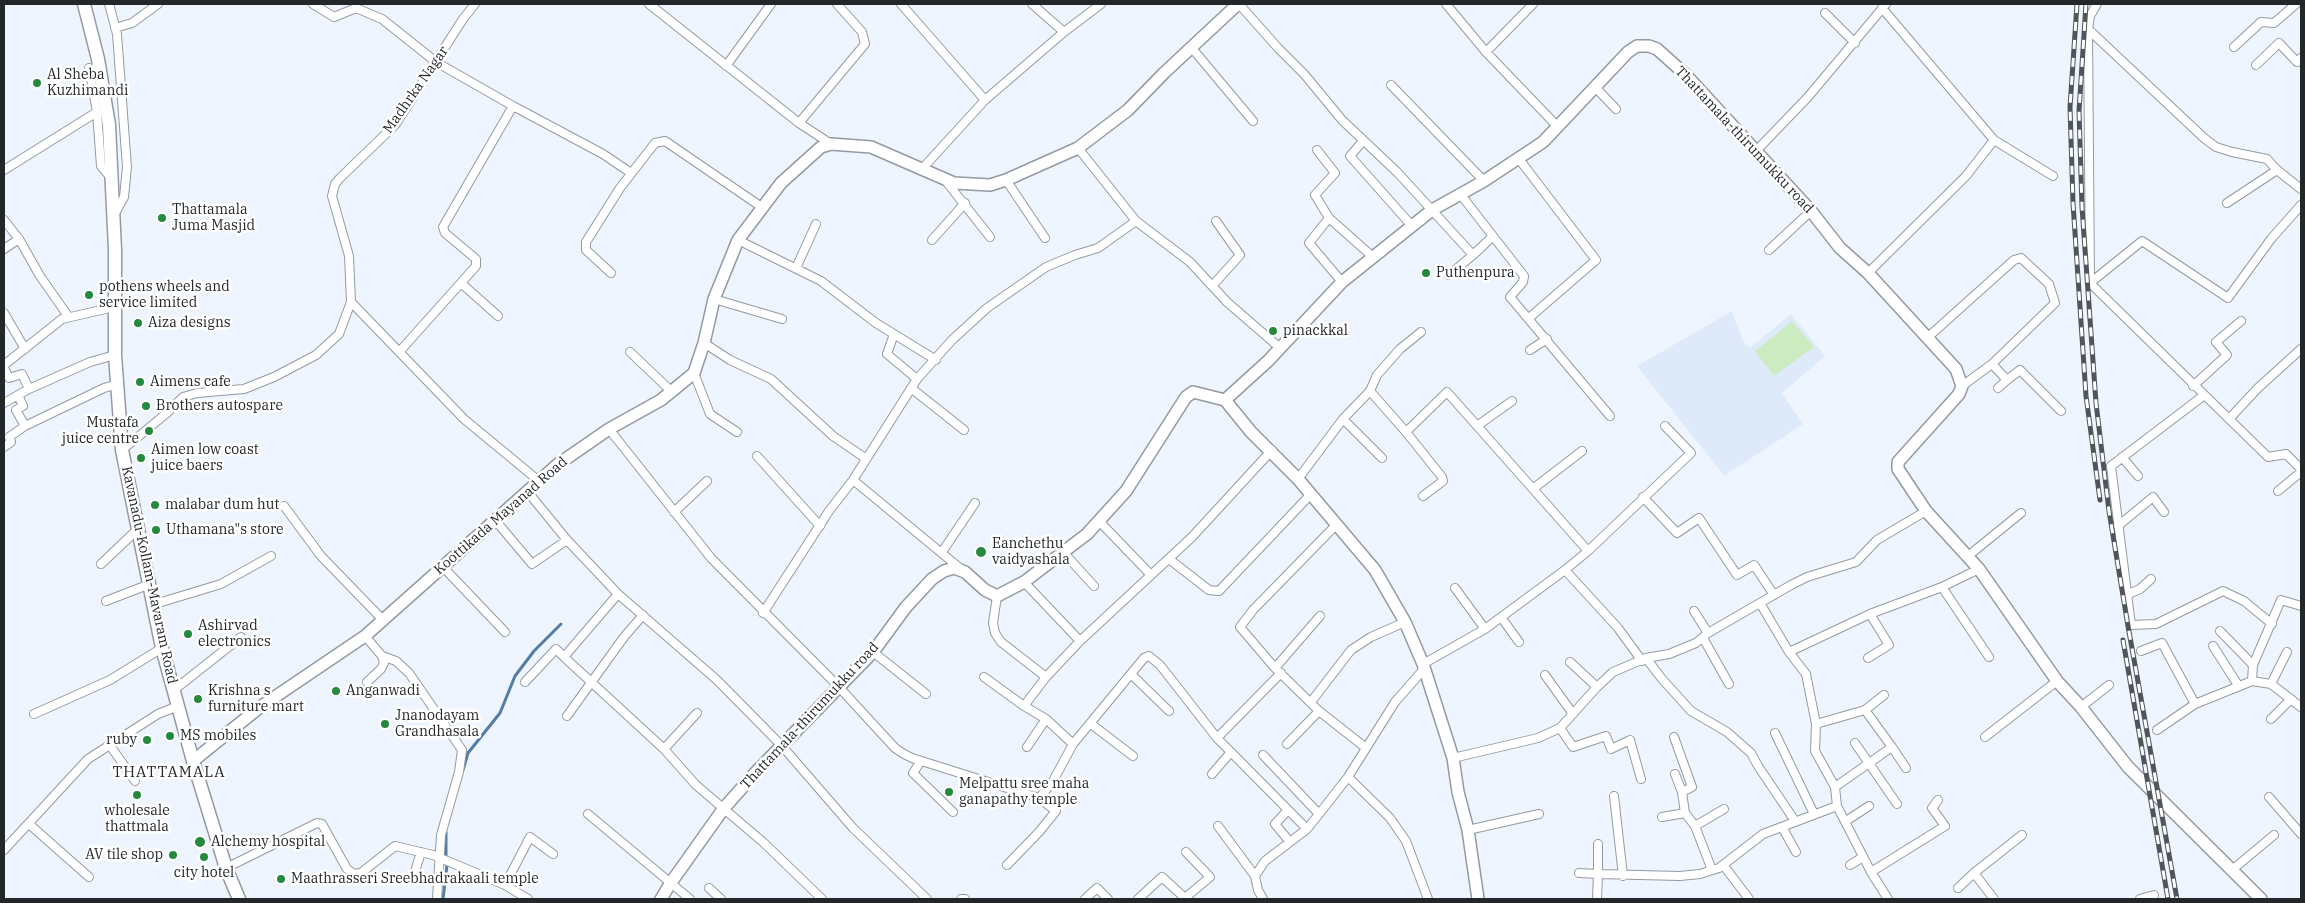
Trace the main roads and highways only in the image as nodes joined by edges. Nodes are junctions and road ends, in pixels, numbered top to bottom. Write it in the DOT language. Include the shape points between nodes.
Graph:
graph roads {
  1 [pos="84,4"];
  2 [pos="239,899"];
  1 -- 2 [label="main road, Kavanadu-Kollam-Mavaram Road" via="98,59 109,125 115,250 114,355 122,450 162,648 193,761 226,868"];
}
